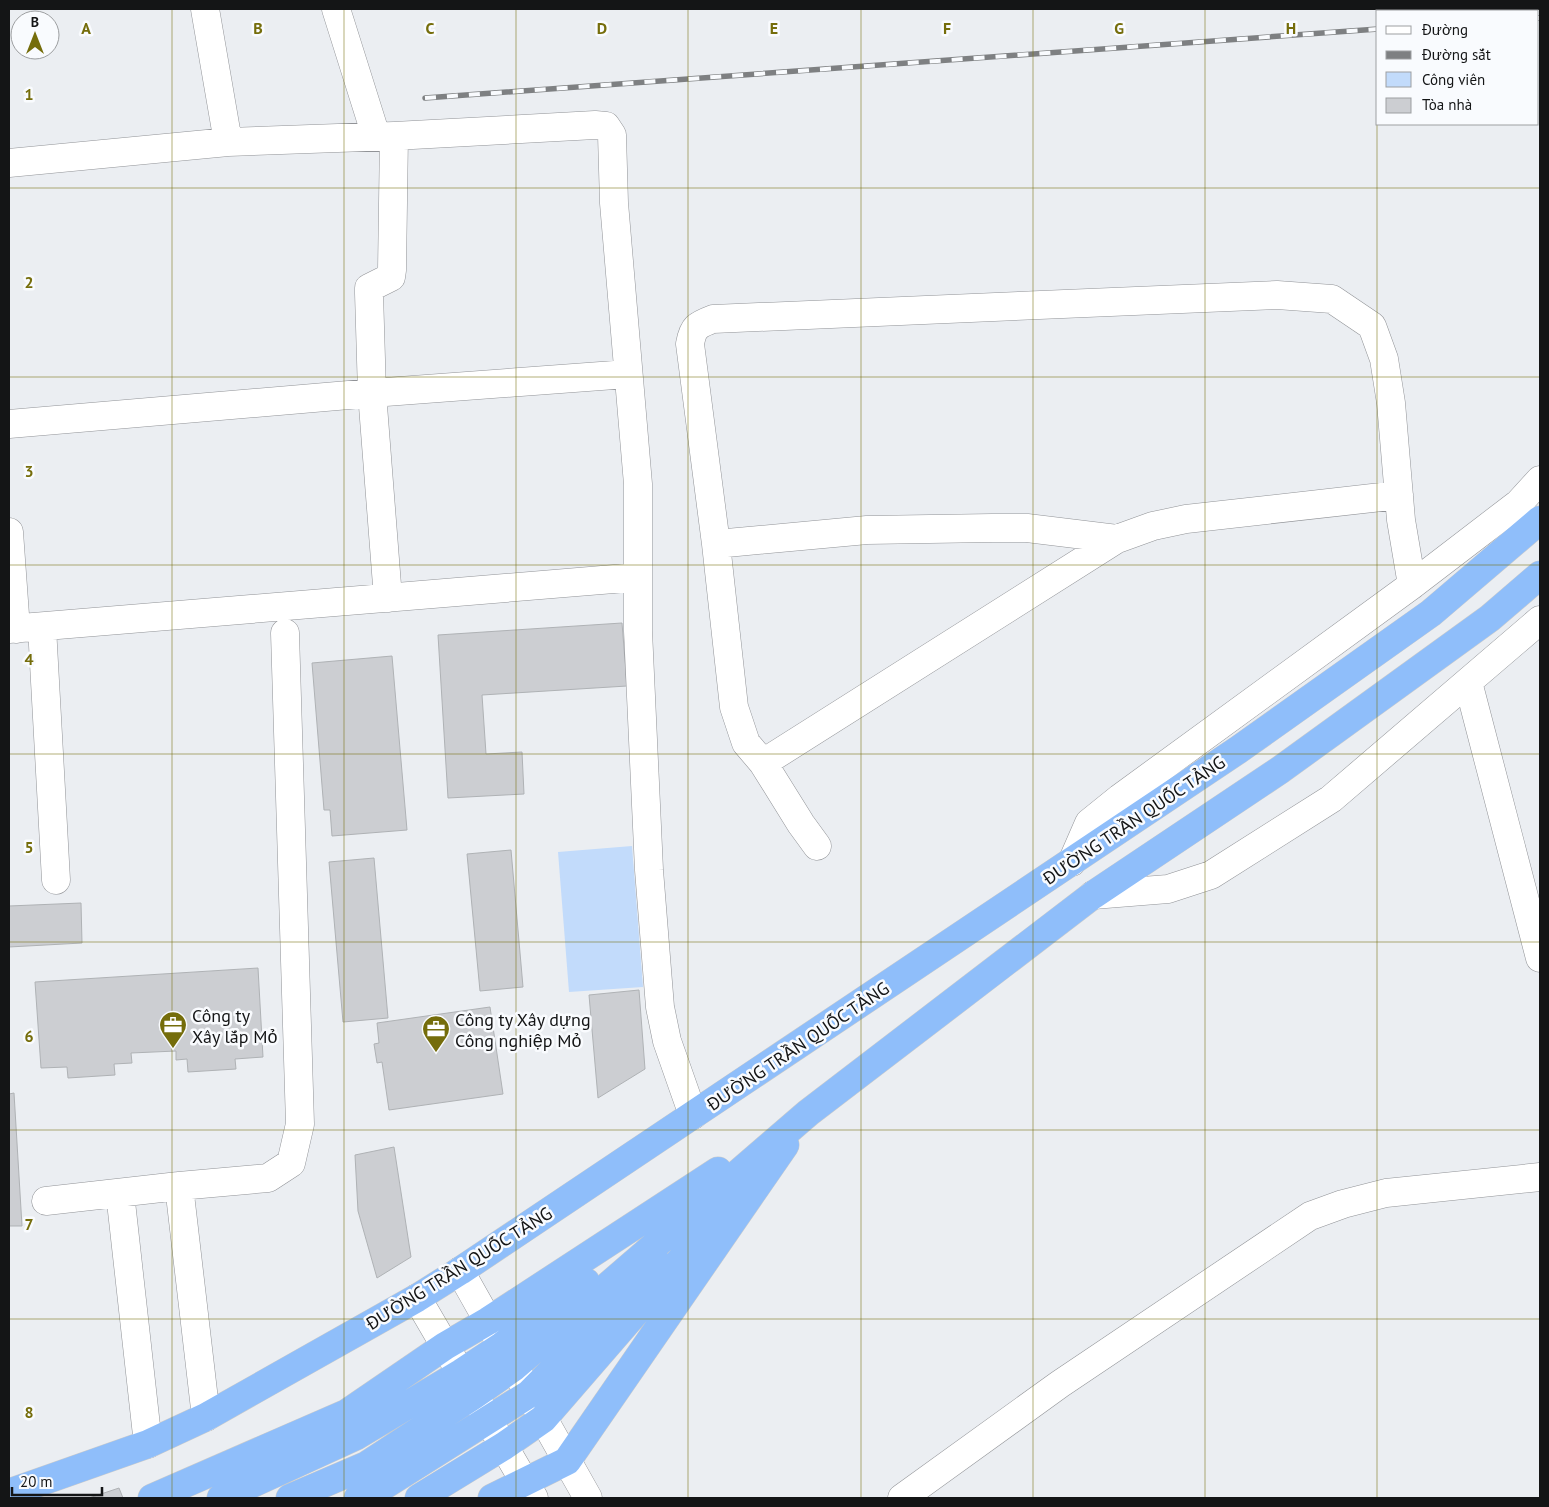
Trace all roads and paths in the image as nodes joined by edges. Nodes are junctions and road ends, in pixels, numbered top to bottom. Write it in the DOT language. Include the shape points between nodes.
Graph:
graph roads {
  1 [pos="205,9"];
  2 [pos="336,9"];
  3 [pos="385,136"];
  4 [pos="228,142"];
  5 [pos="9,163"];
  6 [pos="628,374"];
  7 [pos="372,393"];
  8 [pos="9,424"];
  9 [pos="1540,480"];
  10 [pos="1399,495"];
  11 [pos="1540,520"];
  12 [pos="9,532"];
  13 [pos="1118,539"];
  14 [pos="716,544"];
  15 [pos="1540,575"];
  16 [pos="638,577"];
  17 [pos="1412,585"];
  18 [pos="388,598"];
  19 [pos="1540,620"];
  20 [pos="42,627"];
  21 [pos="12,629"];
  22 [pos="285,633"];
  23 [pos="1468,682"];
  24 [pos="763,763"];
  25 [pos="816,846"];
  26 [pos="1072,862"];
  27 [pos="56,880"];
  28 [pos="1093,895"];
  29 [pos="1540,958"];
  30 [pos="808,1113"];
  31 [pos="694,1115"];
  32 [pos="1540,1177"];
  33 [pos="179,1186"];
  34 [pos="120,1193"];
  35 [pos="46,1201"];
  36 [pos="460,1271"];
  37 [pos="417,1298"];
  38 [pos="488,1322"];
  39 [pos="445,1346"];
  40 [pos="508,1356"];
  41 [pos="467,1384"];
  42 [pos="529,1394"];
  43 [pos="206,1417"];
  44 [pos="543,1419"];
  45 [pos="489,1420"];
  46 [pos="148,1444"];
  47 [pos="504,1446"];
  48 [pos="567,1460"];
  49 [pos="529,1490"];
  50 [pos="9,1493"];
  51 [pos="152,1498"];
  52 [pos="221,1498"];
  53 [pos="290,1498"];
  54 [pos="358,1498"];
  55 [pos="419,1498"];
  56 [pos="492,1498"];
  57 [pos="588,1498"];
  58 [pos="902,1498"];
  1 -- 4 [label="street"];
  2 -- 3 [label="street"];
  3 -- 4 [label="street"];
  3 -- 6 [label="street" via="606,126 612,135 614,203"];
  3 -- 7 [label="street" via="392,270 391,277 369,288"];
  4 -- 5 [label="street"];
  6 -- 7 [label="street"];
  6 -- 16 [label="street" via="638,484"];
  7 -- 8 [label="street"];
  7 -- 18 [label="street"];
  9 -- 17 [label="street" via="1520,503"];
  10 -- 13 [label="street" via="1186,519"];
  10 -- 14 [label="street" via="1384,359 1372,326 1332,299 1277,295 713,319 700,324 692,332 690,344"];
  10 -- 17 [label="street"];
  11 -- 26 [label="highway, ĐƯỜNG TRẦN QUỐC TẢNG" via="1432,613"];
  12 -- 21 [label="street"];
  13 -- 14 [label="street" via="1027,528 982,528 867,530"];
  13 -- 24 [label="street"];
  14 -- 24 [label="street" via="734,707 746,743"];
  15 -- 28 [label="highway" via="1490,618 1280,770"];
  16 -- 18 [label="street"];
  16 -- 31 [label="street" via="648,870 660,1006 667,1041"];
  17 -- 26 [label="street" via="1089,823"];
  18 -- 20 [label="street"];
  19 -- 23 [label="street"];
  20 -- 21 [label="street"];
  20 -- 27 [label="street"];
  22 -- 33 [label="street" via="300,1124 290,1162 268,1178"];
  23 -- 28 [label="street" via="1331,799 1211,876 1168,889"];
  23 -- 29 [label="street"];
  24 -- 25 [label="street"];
  26 -- 31 [label="highway, ĐƯỜNG TRẦN QUỐC TẢNG"];
  28 -- 30 [label="highway"];
  30 -- 38 [label="highway"];
  30 -- 40 [label="highway"];
  30 -- 42 [label="highway"];
  30 -- 44 [label="highway"];
  30 -- 48 [label="highway"];
  31 -- 36 [label="highway, ĐƯỜNG TRẦN QUỐC TẢNG"];
  32 -- 58 [label="street" via="1386,1193 1310,1216 1060,1384"];
  33 -- 34 [label="street"];
  33 -- 43 [label="street"];
  34 -- 35 [label="street"];
  34 -- 46 [label="street"];
  36 -- 37 [label="highway, ĐƯỜNG TRẦN QUỐC TẢNG"];
  36 -- 38 [label="street"];
  37 -- 39 [label="street"];
  37 -- 43 [label="highway, ĐƯỜNG TRẦN QUỐC TẢNG"];
  38 -- 39 [label="highway"];
  38 -- 40 [label="street"];
  39 -- 41 [label="street"];
  39 -- 51 [label="highway" via="347,1413"];
  40 -- 41 [label="highway"];
  40 -- 42 [label="street"];
  41 -- 45 [label="street"];
  41 -- 52 [label="highway"];
  41 -- 53 [label="highway" via="367,1464"];
  42 -- 44 [label="street"];
  42 -- 45 [label="highway"];
  43 -- 46 [label="highway, ĐƯỜNG TRẦN QUỐC TẢNG"];
  44 -- 47 [label="highway"];
  44 -- 48 [label="street"];
  45 -- 47 [label="street"];
  45 -- 54 [label="highway" via="377,1490"];
  46 -- 50 [label="highway, ĐƯỜNG TRẦN QUỐC TẢNG"];
  47 -- 49 [label="street"];
  47 -- 55 [label="highway"];
  48 -- 49 [label="highway"];
  48 -- 57 [label="street"];
  49 -- 56 [label="highway"];
}
